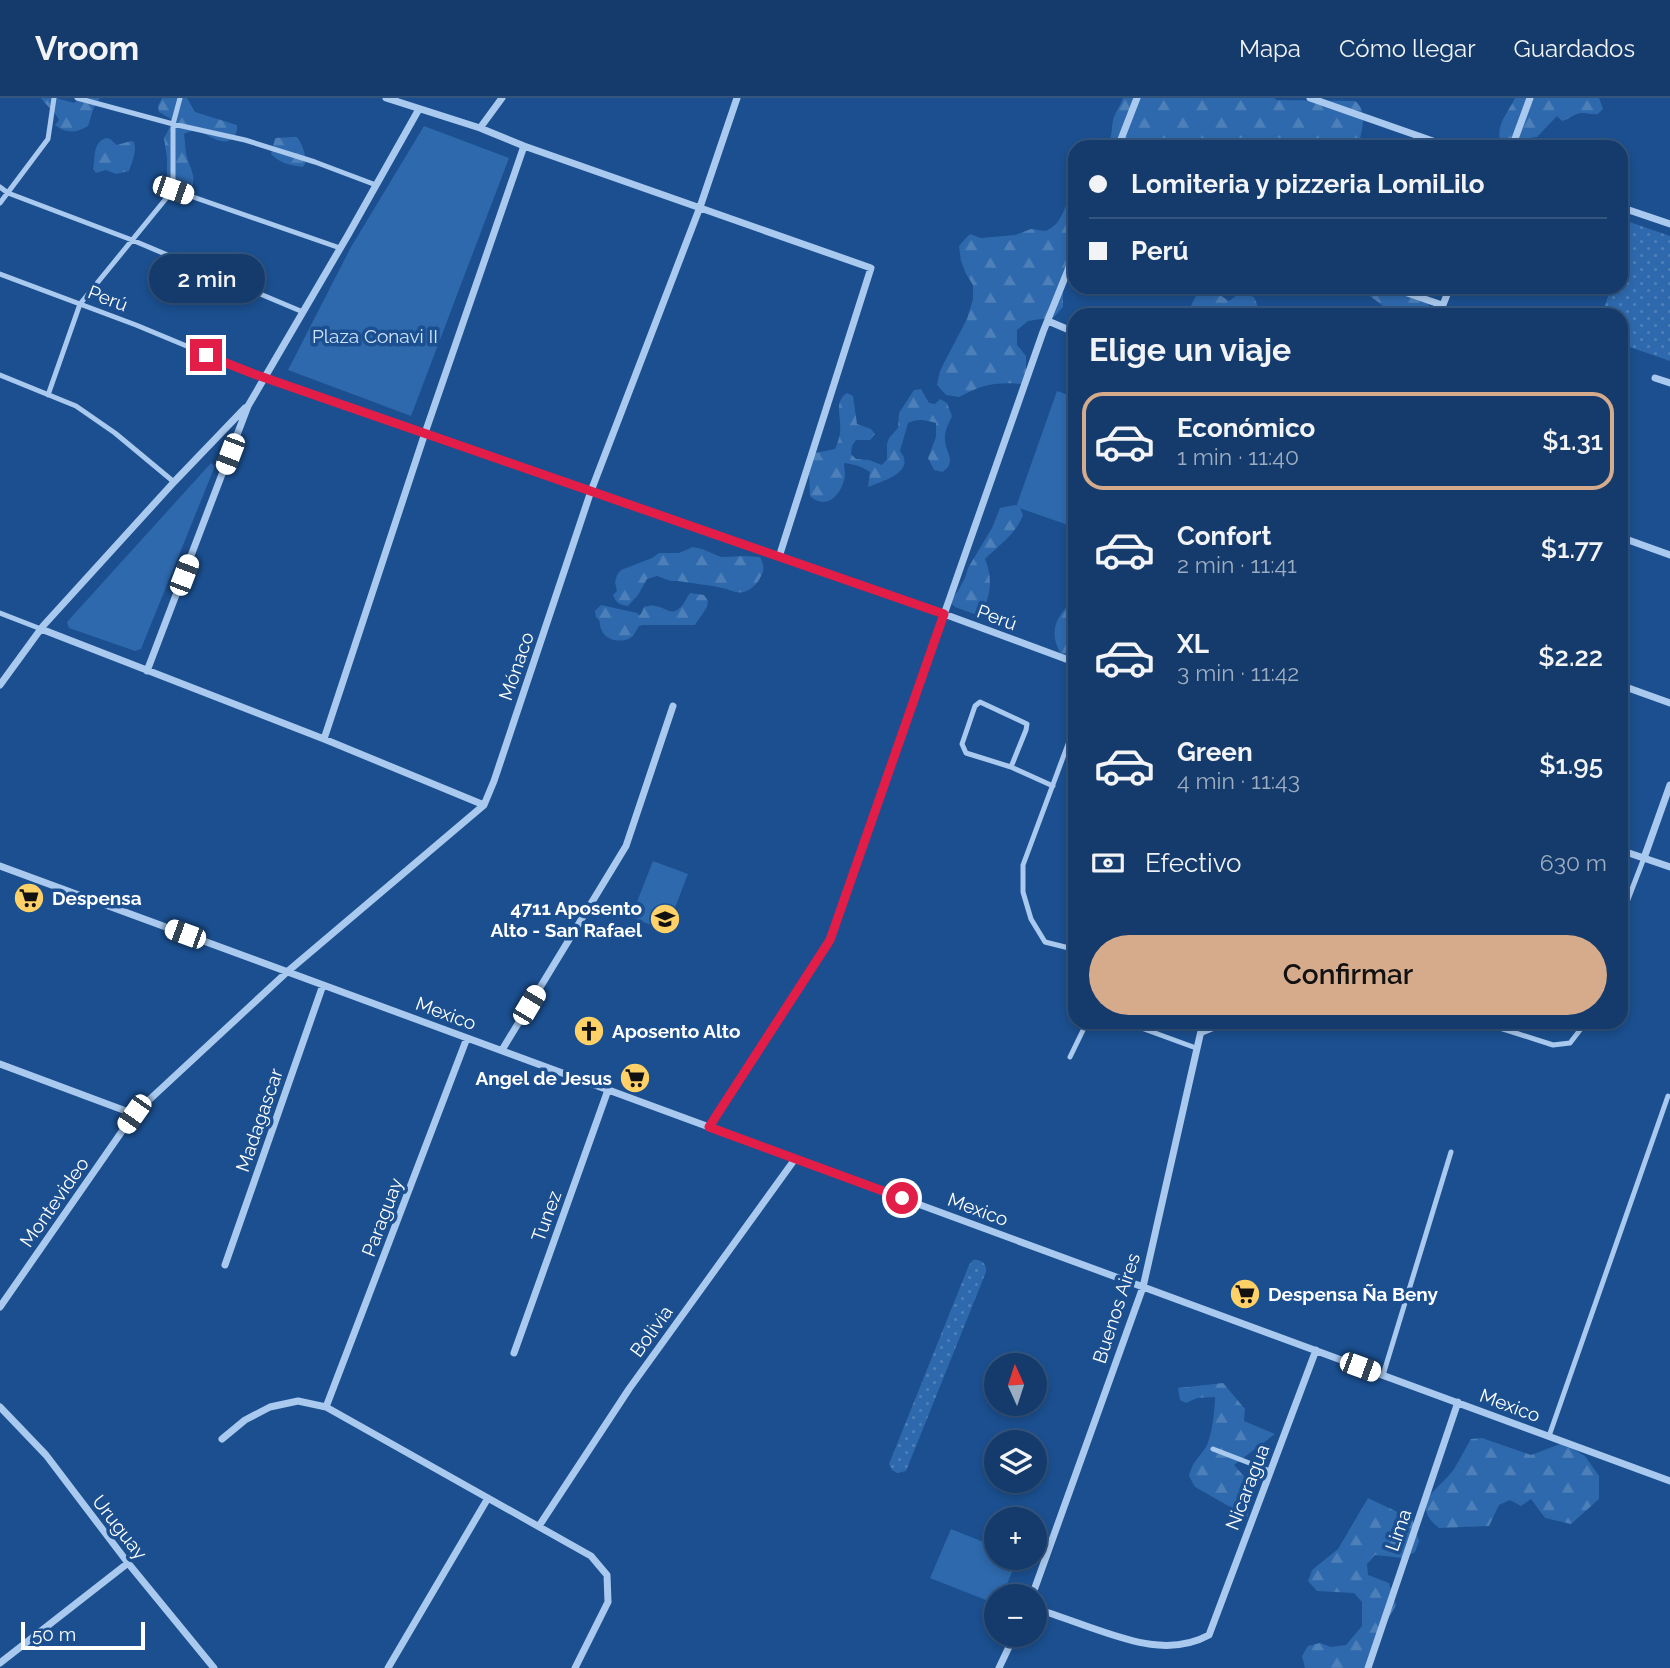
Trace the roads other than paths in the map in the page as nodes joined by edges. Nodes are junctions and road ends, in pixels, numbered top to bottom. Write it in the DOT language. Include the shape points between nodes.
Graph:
graph roads {
  1 [pos="54,98"];
  2 [pos="77,98"];
  3 [pos="180,98"];
  4 [pos="386,98"];
  5 [pos="502,98"];
  6 [pos="737,98"];
  7 [pos="1138,98"];
  8 [pos="1310,98"];
  9 [pos="1530,98"];
  10 [pos="419,108"];
  11 [pos="173,124"];
  12 [pos="480,128"];
  13 [pos="1121,140"];
  14 [pos="1430,140"];
  15 [pos="1515,140"];
  16 [pos="524,146"];
  17 [pos="376,185"];
  18 [pos="0,187"];
  19 [pos="173,190"];
  20 [pos="8,193"];
  21 [pos="0,203"];
  22 [pos="700,207"];
  23 [pos="1628,210"];
  24 [pos="1670,224"];
  25 [pos="132,240"];
  26 [pos="340,248"];
  27 [pos="1068,270"];
  28 [pos="0,274"];
  29 [pos="1409,294"];
  30 [pos="1447,294"];
  31 [pos="80,304"];
  32 [pos="1442,306"];
  33 [pos="303,312"];
  34 [pos="1048,321"];
  35 [pos="1068,329"];
  36 [pos="254,374"];
  37 [pos="0,375"];
  38 [pos="264,377"];
  39 [pos="1655,378"];
  40 [pos="1670,383"];
  41 [pos="48,395"];
  42 [pos="248,406"];
  43 [pos="425,433"];
  44 [pos="174,482"];
  45 [pos="591,491"];
  46 [pos="1628,540"];
  47 [pos="1670,555"];
  48 [pos="779,557"];
  49 [pos="0,612"];
  50 [pos="944,614"];
  51 [pos="41,629"];
  52 [pos="1068,660"];
  53 [pos="147,671"];
  54 [pos="0,685"];
  55 [pos="1628,688"];
  56 [pos="1670,703"];
  57 [pos="673,706"];
  58 [pos="324,739"];
  59 [pos="1068,745"];
  60 [pos="1011,766"];
  61 [pos="1670,785"];
  62 [pos="1053,786"];
  63 [pos="484,805"];
  64 [pos="1628,853"];
  65 [pos="1644,858"];
  66 [pos="0,866"];
  67 [pos="1670,867"];
  68 [pos="1628,899"];
  69 [pos="1068,948"];
  70 [pos="287,972"];
  71 [pos="323,985"];
  72 [pos="1084,1029"];
  73 [pos="1144,1029"];
  74 [pos="1201,1029"];
  75 [pos="1212,1029"];
  76 [pos="1503,1029"];
  77 [pos="1580,1029"];
  78 [pos="1199,1034"];
  79 [pos="467,1038"];
  80 [pos="1196,1048"];
  81 [pos="502,1050"];
  82 [pos="1070,1057"];
  83 [pos="0,1064"];
  84 [pos="608,1090"];
  85 [pos="1668,1096"];
  86 [pos="134,1114"];
  87 [pos="709,1127"];
  88 [pos="1451,1152"];
  89 [pos="795,1158"];
  90 [pos="225,1265"];
  91 [pos="1143,1287"];
  92 [pos="0,1307"];
  93 [pos="1316,1350"];
  94 [pos="514,1353"];
  95 [pos="1382,1375"];
  96 [pos="1458,1402"];
  97 [pos="0,1407"];
  98 [pos="326,1407"];
  99 [pos="1549,1436"];
  100 [pos="222,1440"];
  101 [pos="1213,1449"];
  102 [pos="1270,1471"];
  103 [pos="1670,1481"];
  104 [pos="488,1498"];
  105 [pos="539,1526"];
  106 [pos="128,1563"];
  107 [pos="1036,1584"];
  108 [pos="1047,1612"];
  109 [pos="1009,1647"];
  110 [pos="0,1662"];
  111 [pos="214,1668"];
  112 [pos="388,1668"];
  113 [pos="575,1668"];
  114 [pos="999,1668"];
  115 [pos="1368,1668"];
  1 -- 20 [label="lane" via="48,139"];
  2 -- 11 [label="lane"];
  3 -- 11 [label="lane"];
  4 -- 10 [label="street"];
  5 -- 12 [label="street"];
  6 -- 22 [label="street, Mónaco"];
  7 -- 13 [label="street"];
  8 -- 14 [label="street"];
  9 -- 15 [label="street"];
  10 -- 12 [label="street"];
  10 -- 17 [label="street"];
  11 -- 17 [label="lane" via="245,140"];
  11 -- 19 [label="lane"];
  12 -- 16 [label="street"];
  16 -- 22 [label="street"];
  16 -- 43 [label="street"];
  17 -- 26 [label="street"];
  18 -- 20 [label="lane"];
  19 -- 25 [label="lane"];
  19 -- 26 [label="lane"];
  20 -- 21 [label="lane"];
  20 -- 25 [label="lane"];
  22 -- 45 [label="street, Mónaco"];
  22 -- 48 [label="street" via="871,268"];
  23 -- 24 [label="street"];
  25 -- 31 [label="lane"];
  25 -- 33 [label="lane"];
  26 -- 33 [label="street"];
  27 -- 34 [label="street"];
  28 -- 31 [label="lane, Perú"];
  29 -- 32 [label="street"];
  30 -- 32 [label="street"];
  31 -- 36 [label="lane, Perú"];
  31 -- 41 [label="lane"];
  33 -- 38 [label="street"];
  34 -- 35 [label="street"];
  34 -- 50 [label="street"];
  36 -- 38 [label="street, Perú"];
  37 -- 41 [label="lane"];
  38 -- 42 [label="street"];
  38 -- 43 [label="street, Perú"];
  39 -- 40 [label="street"];
  41 -- 44 [label="lane" via="76,406"];
  42 -- 44 [label="street"];
  42 -- 53 [label="street"];
  43 -- 45 [label="street, Perú"];
  43 -- 58 [label="street"];
  44 -- 51 [label="street"];
  45 -- 48 [label="street, Perú"];
  45 -- 63 [label="street, Mónaco"];
  46 -- 47 [label="street"];
  48 -- 50 [label="street, Perú"];
  49 -- 51 [label="lane"];
  50 -- 52 [label="street, Perú"];
  50 -- 87 [label="street" via="830,940"];
  51 -- 53 [label="street"];
  51 -- 54 [label="street"];
  53 -- 58 [label="street"];
  55 -- 56 [label="street"];
  57 -- 81 [label="street" via="626,846"];
  58 -- 63 [label="street"];
  59 -- 62 [label="lane"];
  60 -- 60 [label="lane" via="966,753 962,744 980,702 1027,724"];
  60 -- 62 [label="lane"];
  61 -- 65 [label="street"];
  62 -- 69 [label="lane" via="1023,864 1023,892 1031,919 1045,942"];
  63 -- 70 [label="street, Mónaco"];
  64 -- 65 [label="street"];
  65 -- 67 [label="street"];
  65 -- 68 [label="lane"];
  66 -- 70 [label="street, Mexico"];
  70 -- 71 [label="street, Mexico"];
  70 -- 86 [label="street, Mónaco"];
  71 -- 79 [label="street, Mexico"];
  71 -- 90 [label="street, Madagascar"];
  72 -- 82 [label="lane"];
  73 -- 80 [label="lane"];
  74 -- 78 [label="street, Buenos Aires"];
  75 -- 78 [label="lane"];
  76 -- 77 [label="lane" via="1553,1045 1570,1043"];
  78 -- 80 [label="street, Buenos Aires"];
  79 -- 81 [label="street, Mexico"];
  79 -- 98 [label="street, Paraguay"];
  80 -- 91 [label="street, Buenos Aires"];
  81 -- 84 [label="street, Mexico"];
  83 -- 86 [label="street"];
  84 -- 87 [label="street, Mexico"];
  84 -- 94 [label="street, Tunez"];
  85 -- 99 [label="lane"];
  86 -- 92 [label="street, Montevideo"];
  87 -- 89 [label="street, Mexico"];
  88 -- 95 [label="lane"];
  89 -- 91 [label="street, Mexico"];
  89 -- 105 [label="street, Bolivia" via="629,1389"];
  91 -- 93 [label="street, Mexico"];
  91 -- 107 [label="street, Buenos Aires"];
  93 -- 95 [label="street, Mexico"];
  93 -- 102 [label="street, Nicaragua"];
  95 -- 96 [label="street, Mexico"];
  96 -- 99 [label="street, Mexico"];
  96 -- 115 [label="street, Lima"];
  97 -- 106 [label="street, Uruguay" via="46,1455"];
  98 -- 100 [label="street" via="298,1401 270,1407"];
  98 -- 104 [label="street"];
  99 -- 103 [label="street, Mexico"];
  101 -- 102 [label="lane"];
  102 -- 108 [label="street, Nicaragua" via="1209,1635 1178,1645 1147,1644"];
  104 -- 105 [label="street"];
  104 -- 112 [label="street"];
  105 -- 113 [label="street" via="591,1556 607,1575 608,1602"];
  106 -- 110 [label="street"];
  106 -- 111 [label="street, Uruguay"];
  109 -- 114 [label="street"];
}
